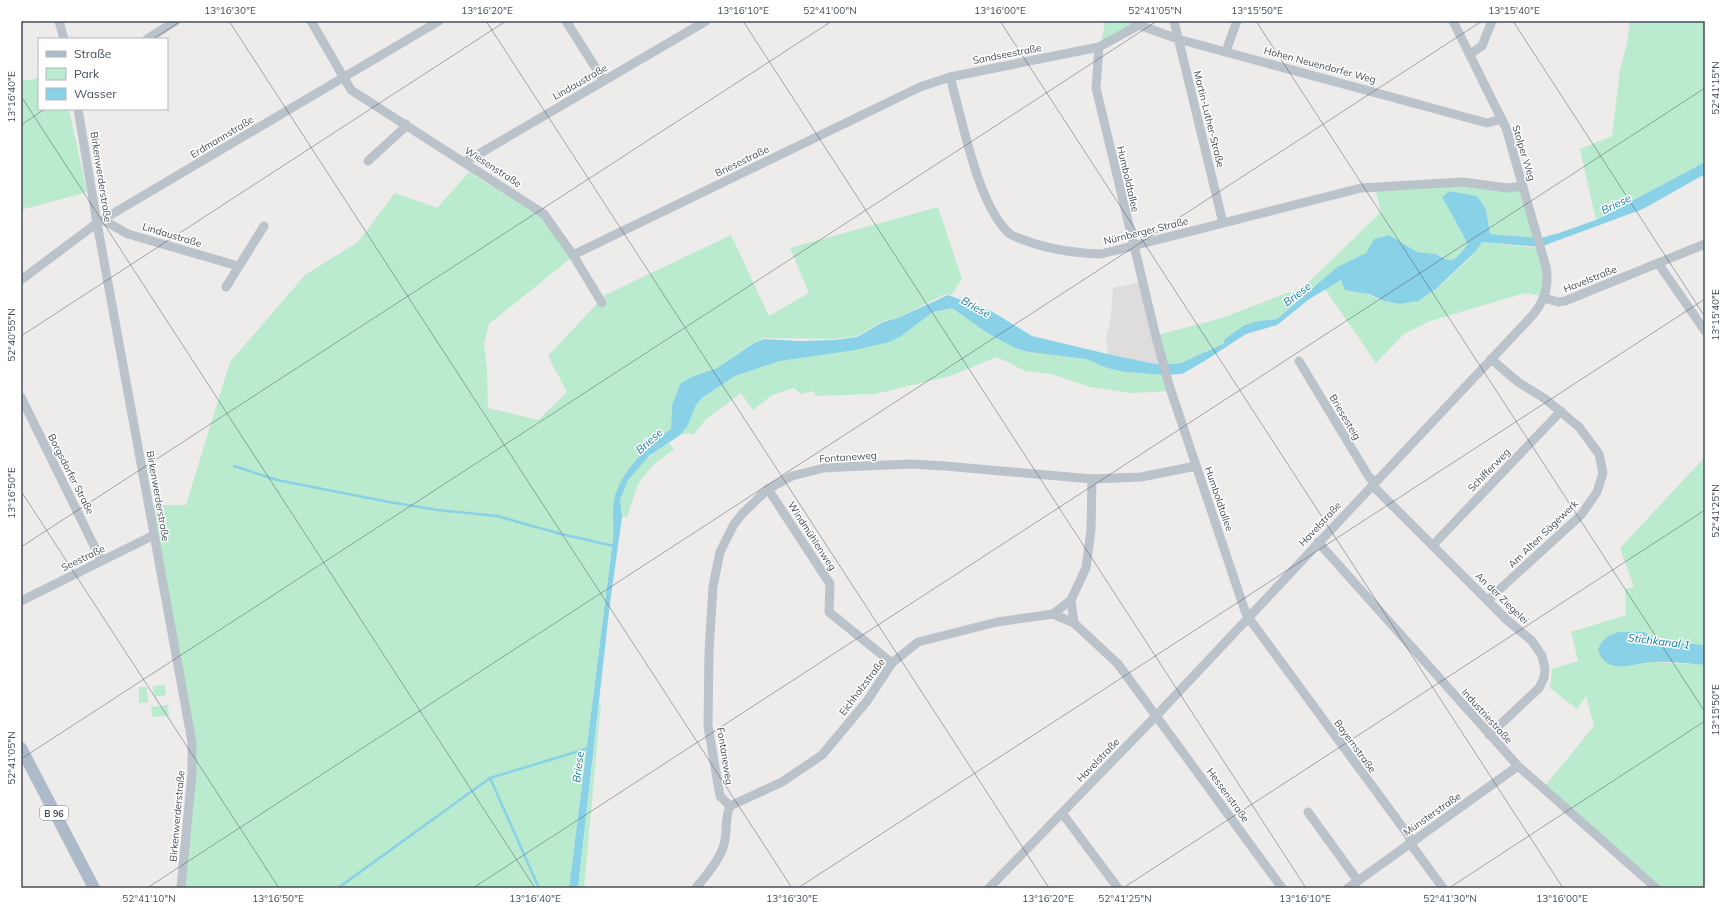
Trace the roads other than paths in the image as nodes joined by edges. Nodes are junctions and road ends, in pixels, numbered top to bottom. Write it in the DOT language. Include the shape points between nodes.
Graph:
graph roads {
  1 [pos="59,21"];
  2 [pos="176,21"];
  3 [pos="311,21"];
  4 [pos="439,21"];
  5 [pos="566,21"];
  6 [pos="706,21"];
  7 [pos="1174,21"];
  8 [pos="1237,21"];
  9 [pos="1453,21"];
  10 [pos="1492,21"];
  11 [pos="1136,23"];
  12 [pos="64,38"];
  13 [pos="149,38"];
  14 [pos="1178,39"];
  15 [pos="1099,47"];
  16 [pos="1226,51"];
  17 [pos="1470,54"];
  18 [pos="950,76"];
  19 [pos="344,77"];
  20 [pos="604,81"];
  21 [pos="920,87"];
  22 [pos="78,110"];
  23 [pos="1502,119"];
  24 [pos="406,124"];
  25 [pos="368,161"];
  26 [pos="465,162"];
  27 [pos="1522,186"];
  28 [pos="100,222"];
  29 [pos="1223,223"];
  30 [pos="264,226"];
  31 [pos="1705,244"];
  32 [pos="1133,247"];
  33 [pos="573,255"];
  34 [pos="1658,263"];
  35 [pos="238,266"];
  36 [pos="21,280"];
  37 [pos="226,286"];
  38 [pos="1544,298"];
  39 [pos="602,303"];
  40 [pos="1705,331"];
  41 [pos="1491,359"];
  42 [pos="1299,361"];
  43 [pos="21,397"];
  44 [pos="1561,411"];
  45 [pos="1196,466"];
  46 [pos="1092,479"];
  47 [pos="1373,484"];
  48 [pos="768,489"];
  49 [pos="154,535"];
  50 [pos="1318,542"];
  51 [pos="1433,545"];
  52 [pos="102,560"];
  53 [pos="1072,600"];
  54 [pos="1488,600"];
  55 [pos="21,601"];
  56 [pos="1053,614"];
  57 [pos="1248,617"];
  58 [pos="1074,623"];
  59 [pos="892,663"];
  60 [pos="1156,716"];
  61 [pos="1489,735"];
  62 [pos="21,748"];
  63 [pos="1518,766"];
  64 [pos="730,806"];
  65 [pos="1308,812"];
  66 [pos="1062,813"];
  67 [pos="1410,843"];
  68 [pos="1358,881"];
  69 [pos="94,888"];
  70 [pos="181,888"];
  71 [pos="696,888"];
  72 [pos="989,888"];
  73 [pos="1118,888"];
  74 [pos="1282,888"];
  75 [pos="1348,888"];
  76 [pos="1443,888"];
  77 [pos="1656,888"];
  1 -- 12 [label="street"];
  2 -- 13 [label="street"];
  3 -- 19 [label="street, Wiesenstraße"];
  4 -- 19 [label="street, Erdmannstraße"];
  5 -- 20 [label="street"];
  6 -- 20 [label="street, Lindaustraße"];
  7 -- 14 [label="street, Martin-Luther-Straße"];
  8 -- 16 [label="street"];
  9 -- 17 [label="street, Stolper Weg"];
  10 -- 17 [label="street" via="1482,46"];
  11 -- 14 [label="street, Hohen Neuendorfer Weg"];
  11 -- 15 [label="street"];
  14 -- 16 [label="street, Hohen Neuendorfer Weg"];
  14 -- 29 [label="street, Martin-Luther-Straße"];
  15 -- 18 [label="street, Sandseestraße"];
  15 -- 32 [label="street, Humboldtallee" via="1096,88"];
  16 -- 23 [label="street, Hohen Neuendorfer Weg" via="1486,123"];
  17 -- 23 [label="street, Stolper Weg"];
  18 -- 21 [label="street, Sandseestraße"];
  18 -- 32 [label="street, Nürnberger Straße" via="981,189 994,213 1011,234 1040,246 1069,253 1101,254"];
  19 -- 24 [label="street, Wiesenstraße" via="351,90"];
  19 -- 28 [label="street, Erdmannstraße"];
  20 -- 26 [label="street, Lindaustraße"];
  21 -- 33 [label="street, Briesestraße"];
  22 -- 28 [label="street, Birkenwerderstraße"];
  23 -- 27 [label="street, Stolper Weg"];
  24 -- 25 [label="street"];
  24 -- 26 [label="street, Wiesenstraße"];
  26 -- 33 [label="street, Wiesenstraße" via="544,214"];
  27 -- 29 [label="street, Nürnberger Straße" via="1508,188 1462,182 1361,188"];
  27 -- 38 [label="street, Stolper Weg" via="1548,276"];
  28 -- 35 [label="street, Lindaustraße" via="128,234"];
  28 -- 36 [label="street, Erdmannstraße"];
  28 -- 49 [label="street, Birkenwerderstraße"];
  29 -- 32 [label="street, Nürnberger Straße"];
  30 -- 35 [label="street"];
  31 -- 34 [label="street, Havelstraße"];
  32 -- 45 [label="street, Humboldtallee" via="1170,388"];
  33 -- 39 [label="street, Wiesenstraße"];
  34 -- 38 [label="street, Havelstraße" via="1565,301"];
  34 -- 40 [label="street"];
  35 -- 37 [label="street"];
  38 -- 41 [label="street, Havelstraße" via="1530,318"];
  41 -- 44 [label="street, Am Alten Sägewerk" via="1518,382"];
  41 -- 47 [label="street, Havelstraße"];
  42 -- 47 [label="street, Briesesteig"];
  43 -- 52 [label="street, Borgsdorfer Straße"];
  44 -- 51 [label="street, Schifferweg"];
  44 -- 54 [label="street, Am Alten Sägewerk" via="1583,432 1599,454 1603,473 1601,482 1582,514"];
  45 -- 46 [label="street, Fontaneweg" via="1141,477"];
  45 -- 57 [label="street, Humboldtallee"];
  46 -- 48 [label="street, Fontaneweg" via="945,466 897,465 824,468 792,476"];
  46 -- 53 [label="street, Eichholzstraße" via="1091,530 1086,568"];
  47 -- 50 [label="street, Havelstraße"];
  47 -- 51 [label="street, An der Ziegelei"];
  48 -- 59 [label="street, Windmühlenweg" via="830,584 829,612"];
  48 -- 64 [label="street, Fontaneweg" via="734,524 720,552 713,586 708,726 720,796"];
  49 -- 52 [label="street, Seestraße"];
  49 -- 70 [label="street, Birkenwerderstraße" via="192,742 192,773"];
  50 -- 57 [label="street, Havelstraße"];
  50 -- 61 [label="street, Industriestraße"];
  51 -- 54 [label="street, An der Ziegelei"];
  52 -- 55 [label="street, Seestraße"];
  53 -- 56 [label="street, Eichholzstraße"];
  53 -- 58 [label="street, Eichholzstraße"];
  54 -- 61 [label="street, An der Ziegelei" via="1538,648 1545,668 1539,688"];
  56 -- 58 [label="street"];
  56 -- 59 [label="street, Eichholzstraße" via="997,622 918,642"];
  57 -- 60 [label="street, Havelstraße"];
  57 -- 67 [label="street, Bayernstraße" via="1408,836"];
  58 -- 60 [label="street" via="1118,664"];
  59 -- 64 [label="street, Eichholzstraße" via="867,701 822,755 782,782"];
  60 -- 66 [label="street, Havelstraße"];
  60 -- 74 [label="street, Hessenstraße"];
  61 -- 63 [label="street, Industriestraße"];
  62 -- 69 [label="main road, B 96"];
  63 -- 67 [label="street, Münsterstraße"];
  63 -- 77 [label="street, Industriestraße"];
  64 -- 71 [label="street" via="726,816 723,851"];
  65 -- 68 [label="street"];
  66 -- 72 [label="street, Havelstraße"];
  66 -- 73 [label="street"];
  67 -- 68 [label="street, Münsterstraße"];
  67 -- 76 [label="street, Bayernstraße"];
  68 -- 75 [label="street, Münsterstraße"];
}
